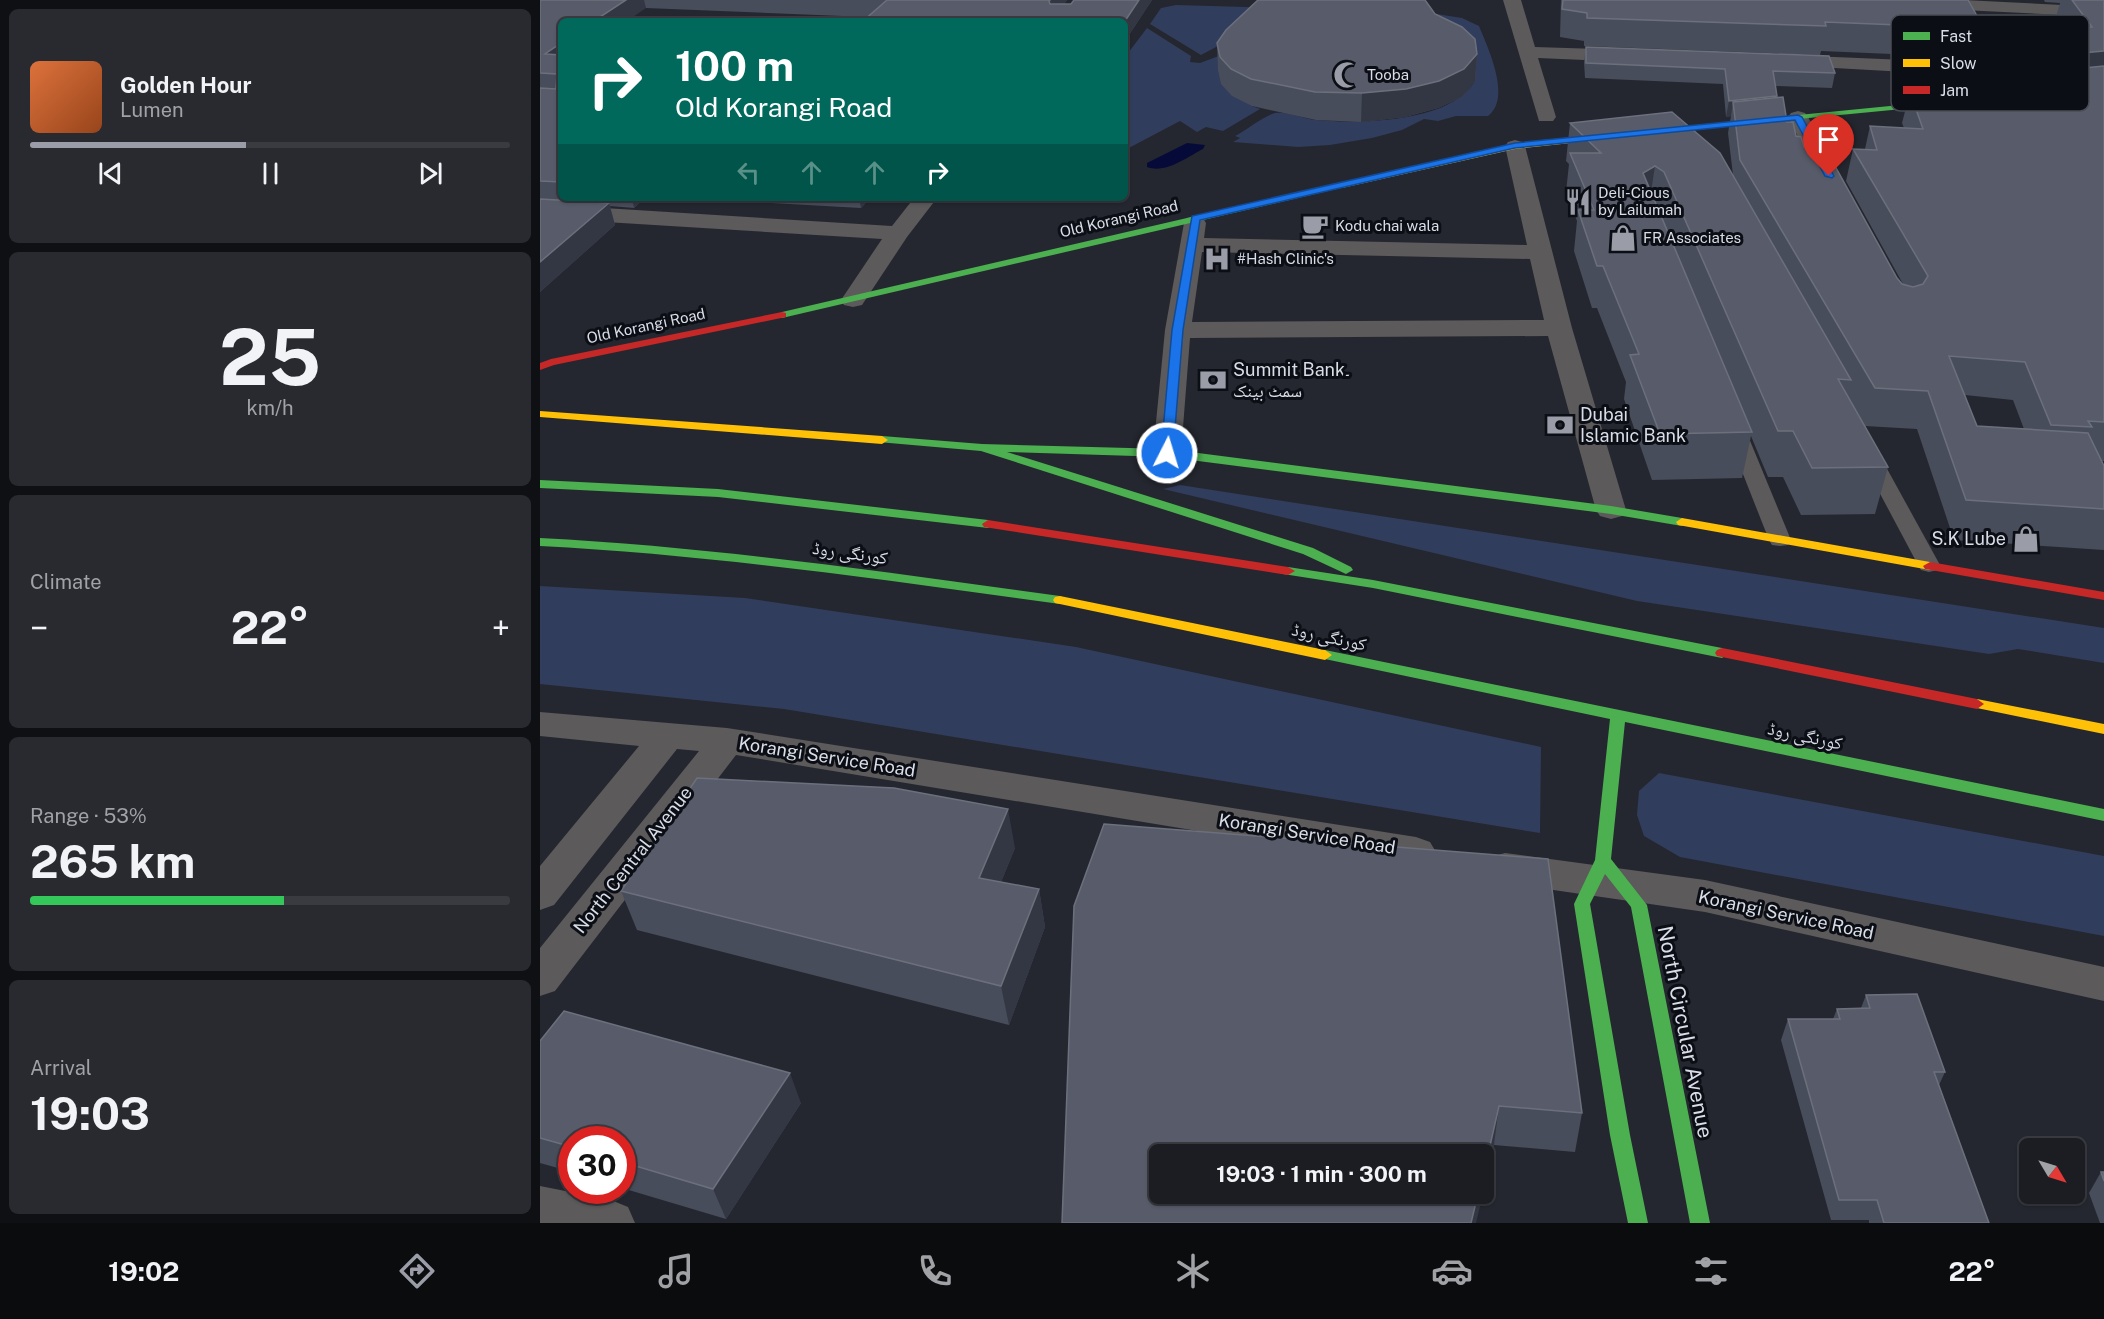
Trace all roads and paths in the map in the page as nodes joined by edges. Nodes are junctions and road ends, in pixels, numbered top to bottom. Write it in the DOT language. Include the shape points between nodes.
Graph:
graph roads {
  1 [pos="1512,0"];
  2 [pos="1859,0"];
  3 [pos="2104,12"];
  4 [pos="1527,52"];
  5 [pos="1646,56"];
  6 [pos="1764,61"];
  7 [pos="1891,65"];
  8 [pos="1891,108"];
  9 [pos="1546,117"];
  10 [pos="1798,117"];
  11 [pos="1688,127"];
  12 [pos="1515,146"];
  13 [pos="1699,147"];
  14 [pos="924,201"];
  15 [pos="1847,210"];
  16 [pos="540,211"];
  17 [pos="1196,218"];
  18 [pos="898,233"];
  19 [pos="1192,244"];
  20 [pos="1542,252"];
  21 [pos="854,300"];
  22 [pos="1559,328"];
  23 [pos="1178,330"];
  24 [pos="545,365"];
  25 [pos="544,384"];
  26 [pos="540,414"];
  27 [pos="1731,420"];
  28 [pos="1860,437"];
  29 [pos="982,448"];
  30 [pos="1167,453"];
  31 [pos="540,484"];
  32 [pos="1611,510"];
  33 [pos="1780,540"];
  34 [pos="540,542"];
  35 [pos="1929,566"];
  36 [pos="1373,584"];
  37 [pos="2104,596"];
  38 [pos="1618,716"];
  39 [pos="540,724"];
  40 [pos="2104,729"];
  41 [pos="669,734"];
  42 [pos="727,741"];
  43 [pos="2104,815"];
  44 [pos="1607,876"];
  45 [pos="540,894"];
  46 [pos="540,979"];
  47 [pos="2104,984"];
  48 [pos="540,1209"];
  49 [pos="611,1223"];
  50 [pos="1638,1223"];
  51 [pos="1700,1223"];
  1 -- 4 [label="street"];
  2 -- 3 [label="street"];
  4 -- 5 [label="street"];
  4 -- 9 [label="street"];
  6 -- 7 [label="street"];
  8 -- 10 [label="street, Old Korangi Road"];
  10 -- 11 [label="street, Old Korangi Road"];
  10 -- 15 [label="street"];
  11 -- 12 [label="street, Old Korangi Road"];
  11 -- 13 [label="lane"];
  12 -- 17 [label="street, Old Korangi Road"];
  12 -- 20 [label="street"];
  14 -- 18 [label="street"];
  16 -- 18 [label="street"];
  17 -- 19 [label="street"];
  17 -- 21 [label="street, Old Korangi Road"];
  18 -- 21 [label="street"];
  19 -- 20 [label="street"];
  19 -- 23 [label="street"];
  20 -- 22 [label="street"];
  21 -- 24 [label="street, Old Korangi Road"];
  22 -- 23 [label="street"];
  22 -- 32 [label="street"];
  23 -- 30 [label="street"];
  24 -- 25 [label="street"];
  26 -- 29 [label="street"];
  27 -- 33 [label="lane"];
  28 -- 35 [label="lane"];
  29 -- 30 [label="street"];
  29 -- 36 [label="street" via="1308,551"];
  30 -- 32 [label="street"];
  31 -- 36 [label="street" via="718,493 1005,526"];
  32 -- 33 [label="street"];
  33 -- 35 [label="street"];
  34 -- 38 [label="street, کورنگی روڈ" via="781,562 1050,598"];
  35 -- 37 [label="street"];
  36 -- 40 [label="street"];
  38 -- 43 [label="street, کورنگی روڈ"];
  38 -- 44 [label="street"];
  39 -- 41 [label="street, Korangi Service Road"];
  41 -- 42 [label="street, Korangi Service Road"];
  41 -- 45 [label="street"];
  42 -- 44 [label="street, Korangi Service Road" via="1456,859"];
  42 -- 46 [label="street, North Central Avenue"];
  44 -- 47 [label="street, Korangi Service Road"];
  44 -- 50 [label="street" via="1582,904"];
  44 -- 51 [label="street, North Circular Avenue" via="1639,905"];
  48 -- 49 [label="street"];
}
